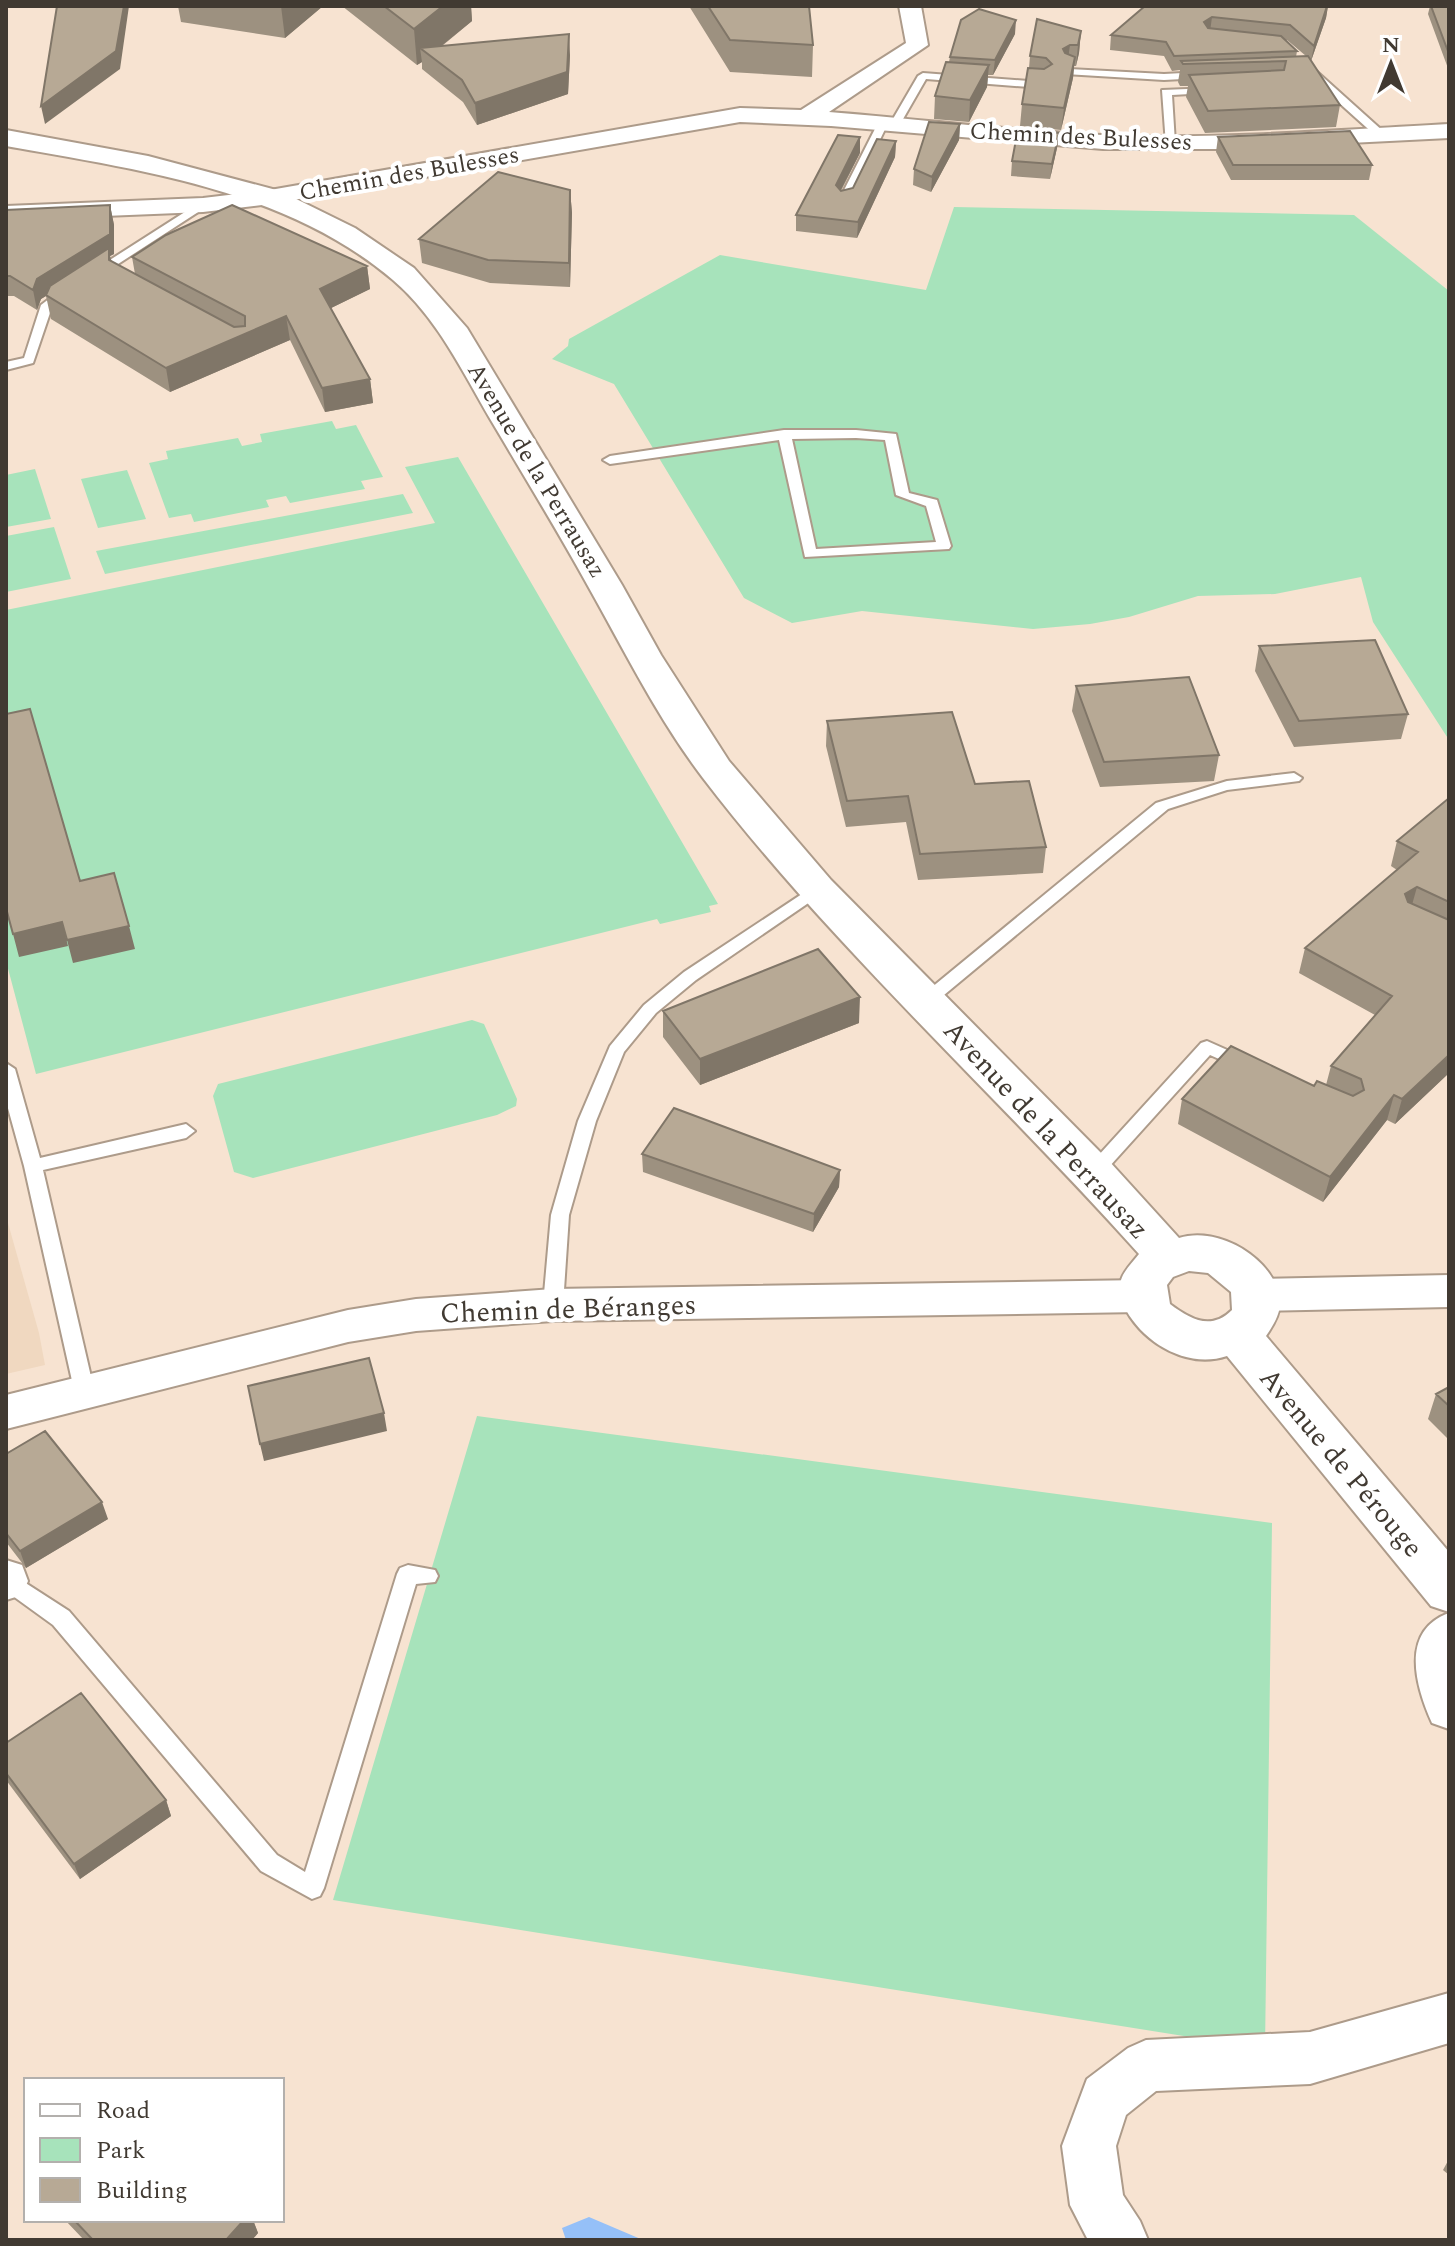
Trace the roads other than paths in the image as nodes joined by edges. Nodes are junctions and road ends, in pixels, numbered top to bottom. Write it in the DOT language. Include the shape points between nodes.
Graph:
graph roads {
  1 [pos="910,6"];
  2 [pos="1298,67"];
  3 [pos="1069,72"];
  4 [pos="1208,75"];
  5 [pos="1042,85"];
  6 [pos="1229,89"];
  7 [pos="809,115"];
  8 [pos="889,124"];
  9 [pos="1380,134"];
  10 [pos="1445,135"];
  11 [pos="6,138"];
  12 [pos="1170,143"];
  13 [pos="270,197"];
  14 [pos="844,202"];
  15 [pos="214,210"];
  16 [pos="6,213"];
  17 [pos="6,366"];
  18 [pos="784,434"];
  19 [pos="610,460"];
  20 [pos="1294,778"];
  21 [pos="817,889"];
  22 [pos="926,1001"];
  23 [pos="6,1069"];
  24 [pos="1263,1073"];
  25 [pos="186,1131"];
  26 [pos="33,1166"];
  27 [pos="1093,1173"];
  28 [pos="1169,1257"];
  29 [pos="1449,1291"];
  30 [pos="1142,1296"];
  31 [pos="553,1305"];
  32 [pos="1247,1314"];
  33 [pos="85,1394"];
  34 [pos="6,1412"];
  35 [pos="427,1576"];
  36 [pos="6,1580"];
  37 [pos="1449,1590"];
  38 [pos="1449,1633"];
  39 [pos="1449,1708"];
  40 [pos="1449,2018"];
  41 [pos="1121,2240"];
  1 -- 7 [label="street" via="917,45"];
  2 -- 9 [label="lane"];
  3 -- 4 [label="lane"];
  5 -- 8 [label="lane" via="923,76"];
  6 -- 12 [label="lane" via="1166,92"];
  7 -- 8 [label="street, Chemin des Bulesses"];
  7 -- 13 [label="street, Chemin des Bulesses" via="718,117"];
  8 -- 12 [label="street, Chemin des Bulesses"];
  8 -- 14 [label="lane"];
  9 -- 10 [label="street, Chemin des Bulesses"];
  9 -- 12 [label="street, Chemin des Bulesses"];
  11 -- 13 [label="street, Avenue de la Perrausaz" via="148,164"];
  13 -- 15 [label="street, Chemin des Bulesses"];
  13 -- 21 [label="street, Avenue de la Perrausaz" via="345,234 404,274 452,328 715,768"];
  15 -- 16 [label="street, Chemin des Bulesses"];
  15 -- 17 [label="lane" via="47,305 29,360"];
  18 -- 18 [label="lane" via="810,554 944,546 932,503 903,495 891,437"];
  18 -- 19 [label="lane"];
  20 -- 22 [label="lane, Avenue de la Perrausaz" via="1237,781 1162,806"];
  21 -- 22 [label="street, Avenue de la Perrausaz"];
  21 -- 31 [label="lane" via="690,976 650,1009 616,1050 587,1121 560,1215"];
  22 -- 27 [label="street, Avenue de la Perrausaz"];
  23 -- 26 [label="lane"];
  24 -- 27 [label="lane" via="1207,1047"];
  25 -- 26 [label="lane"];
  26 -- 33 [label="lane"];
  27 -- 28 [label="street, Avenue de la Perrausaz"];
  28 -- 30 [label="street" via="1147,1273"];
  28 -- 32 [label="street" via="1186,1253 1222,1259 1238,1269"];
  29 -- 32 [label="street"];
  30 -- 31 [label="street, Chemin de Béranges"];
  30 -- 32 [label="street" via="1156,1322 1186,1338 1213,1340"];
  31 -- 33 [label="street, Chemin de Béranges" via="416,1315 348,1326"];
  32 -- 37 [label="street, Avenue de Pérouge"];
  33 -- 34 [label="street, Chemin de Béranges"];
  35 -- 36 [label="lane" via="408,1574 312,1888 269,1863 61,1618"];
  38 -- 39 [label="street" via="1439,1646"];
  40 -- 41 [label="street" via="1310,2058 1146,2066 1106,2098 1089,2146 1097,2205"];
}
